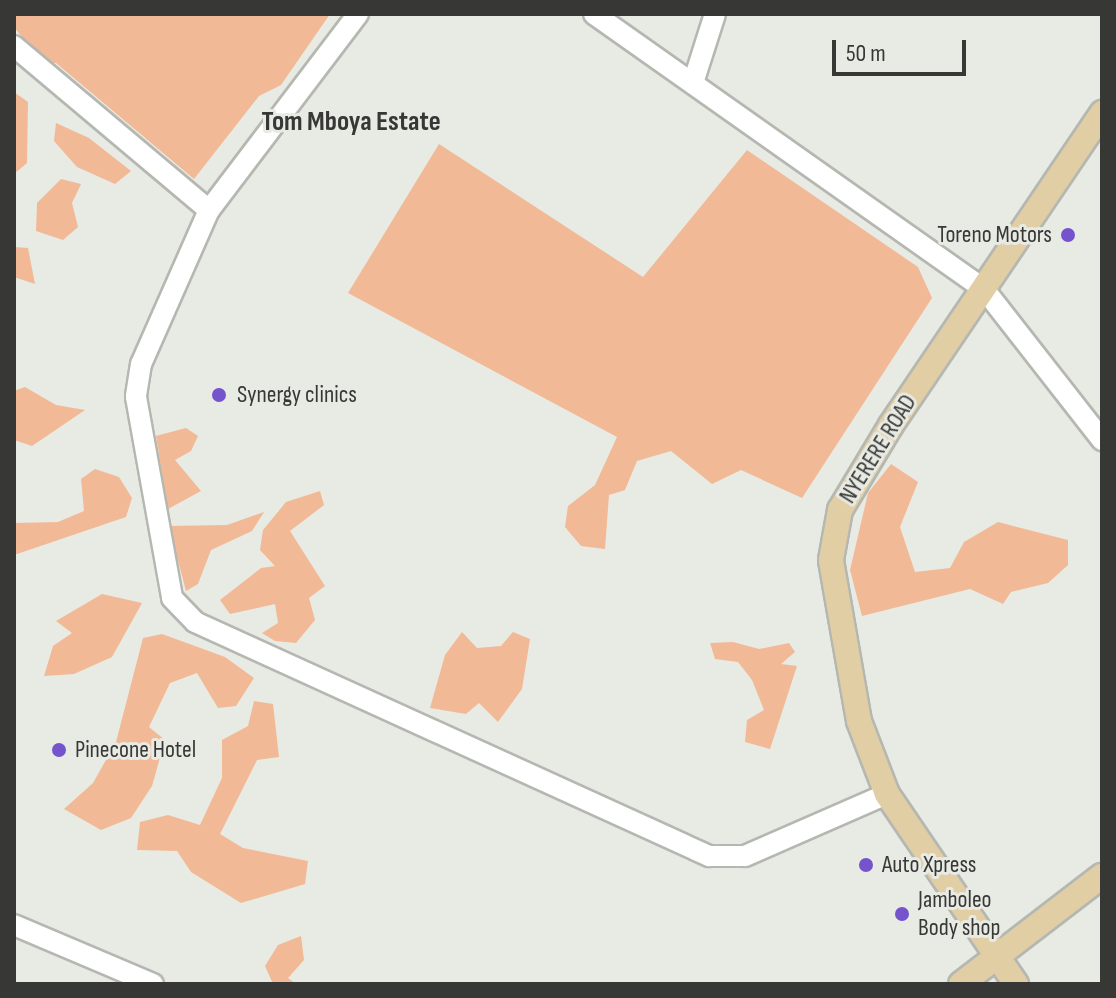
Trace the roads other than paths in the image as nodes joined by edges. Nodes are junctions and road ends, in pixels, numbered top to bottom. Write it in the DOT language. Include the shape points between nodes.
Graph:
graph roads {
  1 [pos="358,14"];
  2 [pos="594,14"];
  3 [pos="715,14"];
  4 [pos="14,46"];
  5 [pos="693,83"];
  6 [pos="1102,113"];
  7 [pos="209,210"];
  8 [pos="984,289"];
  9 [pos="1102,440"];
  10 [pos="887,794"];
  11 [pos="1102,876"];
  12 [pos="14,925"];
  13 [pos="997,958"];
  14 [pos="153,984"];
  15 [pos="961,984"];
  16 [pos="1016,984"];
  1 -- 7 [label="street"];
  2 -- 5 [label="street"];
  3 -- 5 [label="street"];
  4 -- 7 [label="street"];
  5 -- 8 [label="street"];
  6 -- 8 [label="main road, NYERERE ROAD"];
  7 -- 10 [label="street" via="141,364 136,397 167,578 183,612 709,856 745,856"];
  8 -- 9 [label="street"];
  8 -- 10 [label="main road, NYERERE ROAD" via="891,425 838,523 831,560 839,639"];
  10 -- 13 [label="main road, NYERERE ROAD"];
  11 -- 13 [label="main road"];
  12 -- 14 [label="street"];
  13 -- 15 [label="main road"];
  13 -- 16 [label="main road, NYERERE ROAD"];
}
